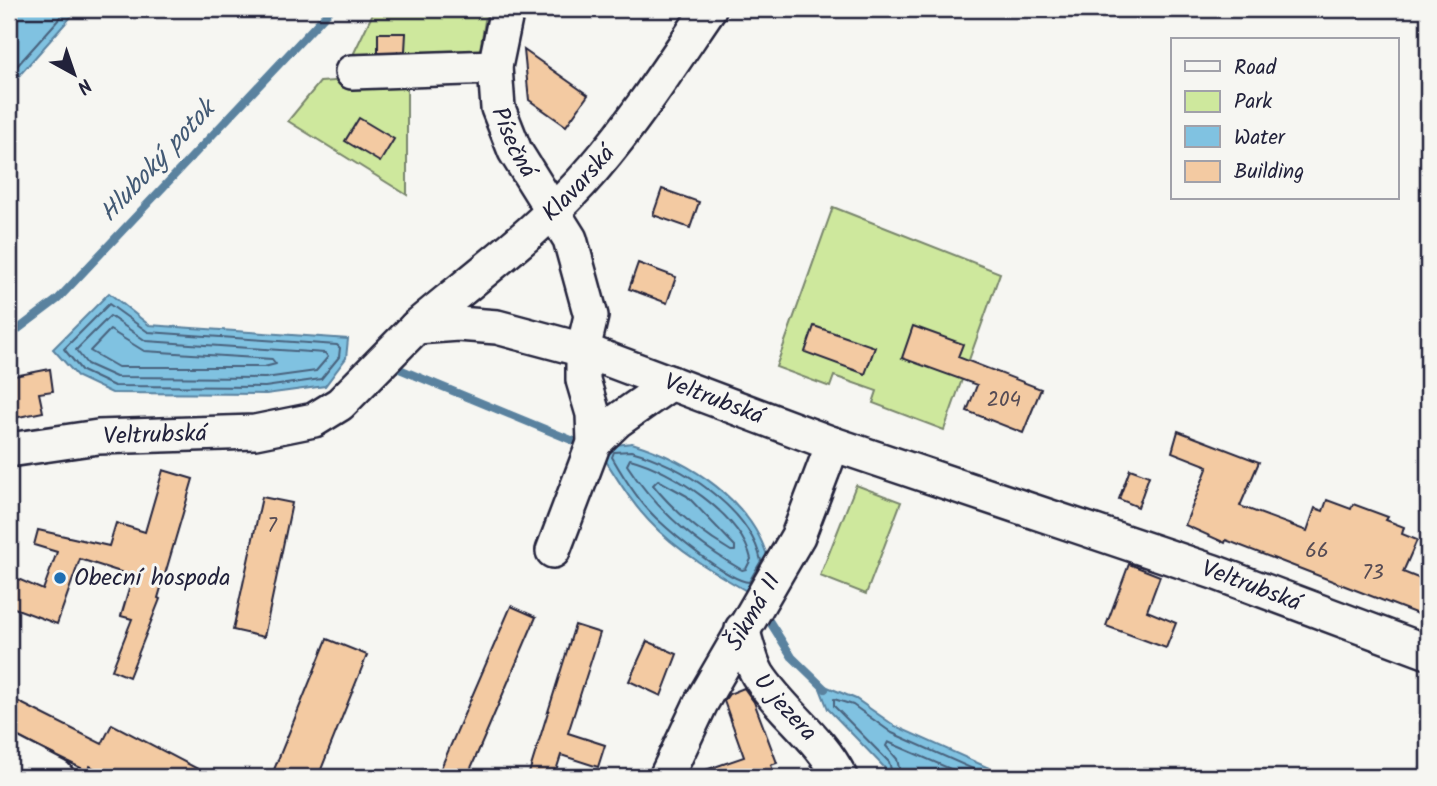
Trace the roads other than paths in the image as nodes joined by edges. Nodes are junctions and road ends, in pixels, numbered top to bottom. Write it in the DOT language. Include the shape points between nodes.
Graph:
graph roads {
  1 [pos="507,9"];
  2 [pos="709,9"];
  3 [pos="495,67"];
  4 [pos="352,72"];
  5 [pos="552,213"];
  6 [pos="416,327"];
  7 [pos="583,350"];
  8 [pos="671,383"];
  9 [pos="594,443"];
  10 [pos="833,444"];
  11 [pos="9,450"];
  12 [pos="553,551"];
  13 [pos="742,629"];
  14 [pos="1428,652"];
  15 [pos="9,752"];
  16 [pos="57,777"];
  17 [pos="666,777"];
  18 [pos="840,777"];
  1 -- 3 [label="street, Písečná"];
  2 -- 5 [label="street, Klavarská" via="628,126"];
  3 -- 4 [label="street"];
  3 -- 5 [label="street, Písečná" via="498,108"];
  5 -- 6 [label="street, Klavarská"];
  5 -- 7 [label="street, Písečná" via="570,239 591,316"];
  6 -- 7 [label="street, Veltrubská" via="497,327"];
  6 -- 11 [label="street, Veltrubská" via="340,404 314,420 255,432 98,437"];
  7 -- 8 [label="street, Veltrubská"];
  7 -- 9 [label="street" via="583,380 593,414"];
  8 -- 9 [label="street"];
  8 -- 10 [label="street, Veltrubská"];
  9 -- 12 [label="street"];
  10 -- 13 [label="street, Šikmá II" via="798,536"];
  10 -- 14 [label="street, Veltrubská" via="1214,572"];
  13 -- 17 [label="street, Šikmá II"];
  13 -- 18 [label="street, U jezera" via="756,672"];
  15 -- 16 [label="street"];
}
